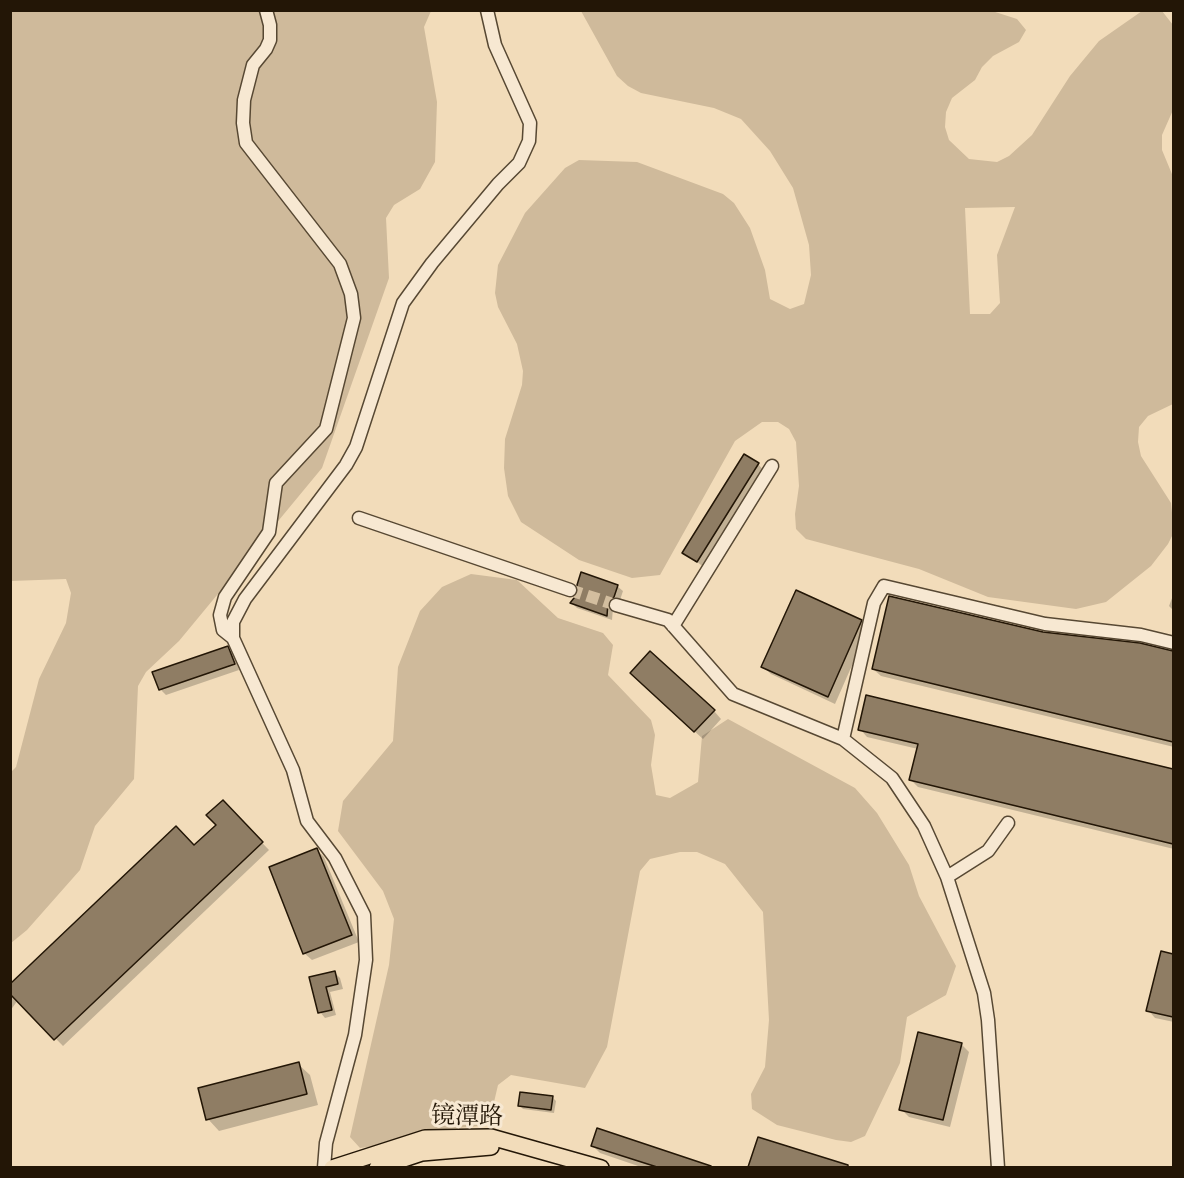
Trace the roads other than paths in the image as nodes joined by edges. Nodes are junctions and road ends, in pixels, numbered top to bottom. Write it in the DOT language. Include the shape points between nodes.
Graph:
graph roads {
  1 [pos="266,10"];
  2 [pos="487,10"];
  3 [pos="772,466"];
  4 [pos="359,518"];
  5 [pos="570,590"];
  6 [pos="616,605"];
  7 [pos="673,626"];
  8 [pos="233,638"];
  9 [pos="1173,643"];
  10 [pos="843,739"];
  11 [pos="1008,822"];
  12 [pos="947,877"];
  13 [pos="324,1167"];
  14 [pos="332,1167"];
  15 [pos="377,1167"];
  16 [pos="570,1167"];
  17 [pos="601,1167"];
  18 [pos="998,1167"];
  1 -- 8 [label="street" via="270,40 253,64 244,100 246,143 339,264 351,294 354,318 326,429 276,483 269,532 225,597 220,615 223,630"];
  2 -- 8 [label="street" via="495,45 530,123 529,141 519,163 432,263 403,303 356,447 245,599 233,622"];
  3 -- 7 [label="street"];
  4 -- 5 [label="street"];
  6 -- 7 [label="street" via="668,620"];
  7 -- 10 [label="street" via="733,694"];
  8 -- 13 [label="street" via="293,770 307,821 335,858 364,915 366,960 358,1013 326,1143"];
  9 -- 10 [label="street" via="1141,635 1045,624 884,586 874,603"];
  10 -- 12 [label="street" via="892,778 924,826"];
  11 -- 12 [label="street" via="988,851"];
  12 -- 18 [label="street" via="984,993"];
  14 -- 17 [label="main road, 镜潭路" via="425,1138 491,1137"];
  15 -- 16 [label="main road, 镜潭路" via="422,1153 487,1146"];
}
